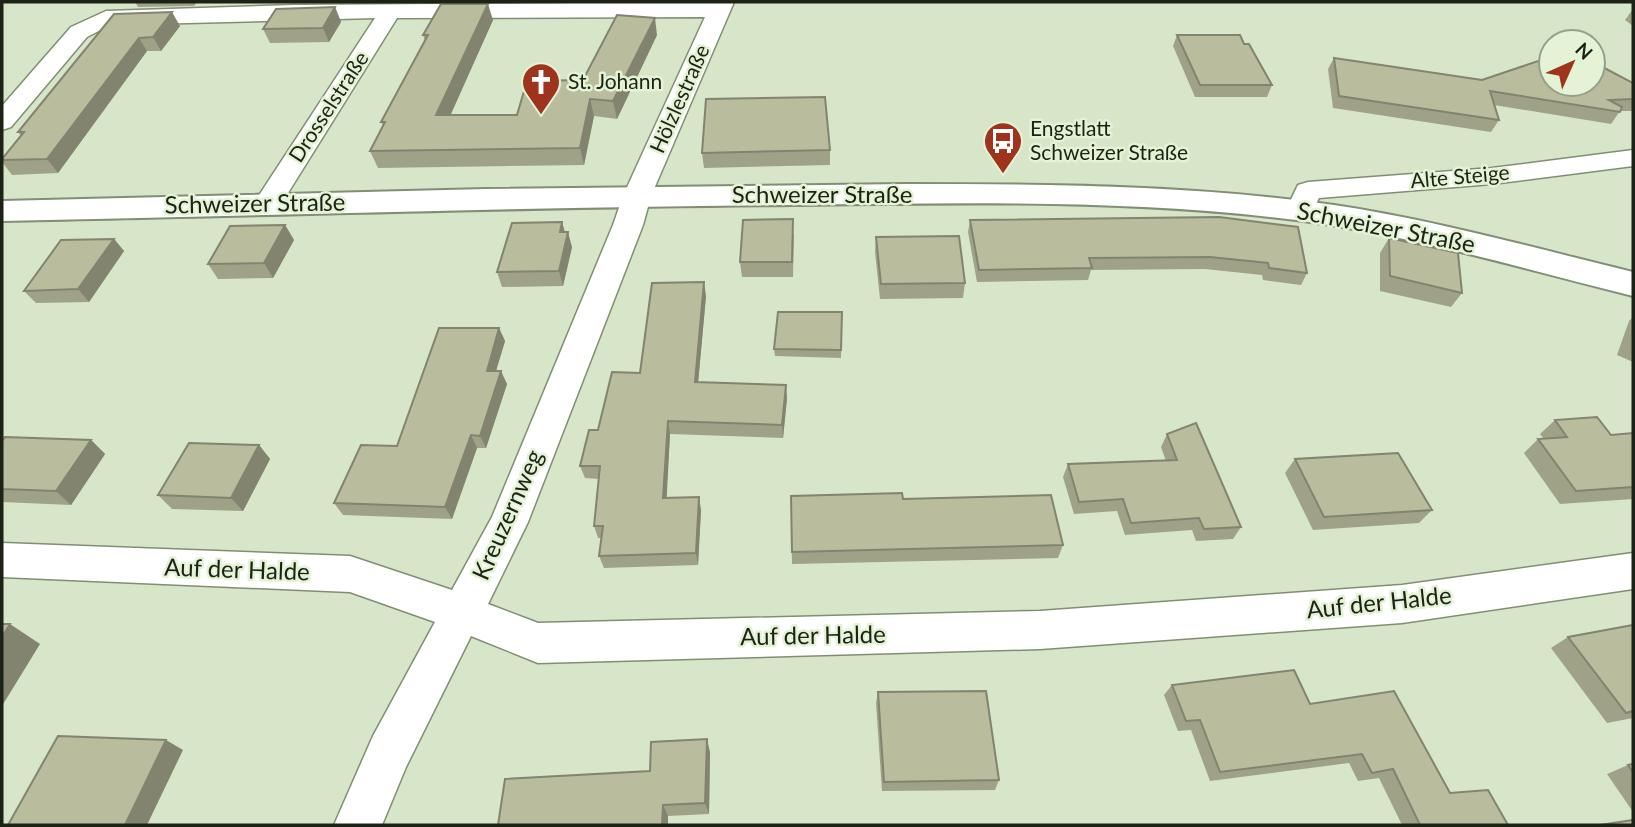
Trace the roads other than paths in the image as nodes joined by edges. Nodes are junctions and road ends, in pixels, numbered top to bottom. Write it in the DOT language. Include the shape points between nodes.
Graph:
graph roads {
  1 [pos="721,6"];
  2 [pos="390,12"];
  3 [pos="2,122"];
  4 [pos="1633,158"];
  5 [pos="637,196"];
  6 [pos="268,203"];
  7 [pos="1300,210"];
  8 [pos="2,211"];
  9 [pos="1633,284"];
  10 [pos="2,560"];
  11 [pos="1633,571"];
  12 [pos="463,613"];
  13 [pos="358,825"];
  1 -- 2 [label="street"];
  1 -- 5 [label="street, Hölzlestraße"];
  2 -- 3 [label="street" via="106,18 79,32"];
  2 -- 6 [label="street, Drosselstraße"];
  4 -- 7 [label="street, Alte Steige" via="1492,176 1308,191"];
  5 -- 6 [label="street, Schweizer Straße"];
  5 -- 7 [label="street, Schweizer Straße" via="1004,193 1202,200"];
  5 -- 12 [label="street, Kreuzernweg" via="509,522"];
  6 -- 8 [label="street, Schweizer Straße"];
  7 -- 9 [label="street, Schweizer Straße" via="1389,225"];
  10 -- 12 [label="street, Auf der Halde" via="349,574"];
  11 -- 12 [label="street, Auf der Halde" via="1402,604 1040,630 538,643"];
  12 -- 13 [label="street, Kreuzernweg" via="389,752"];
}
